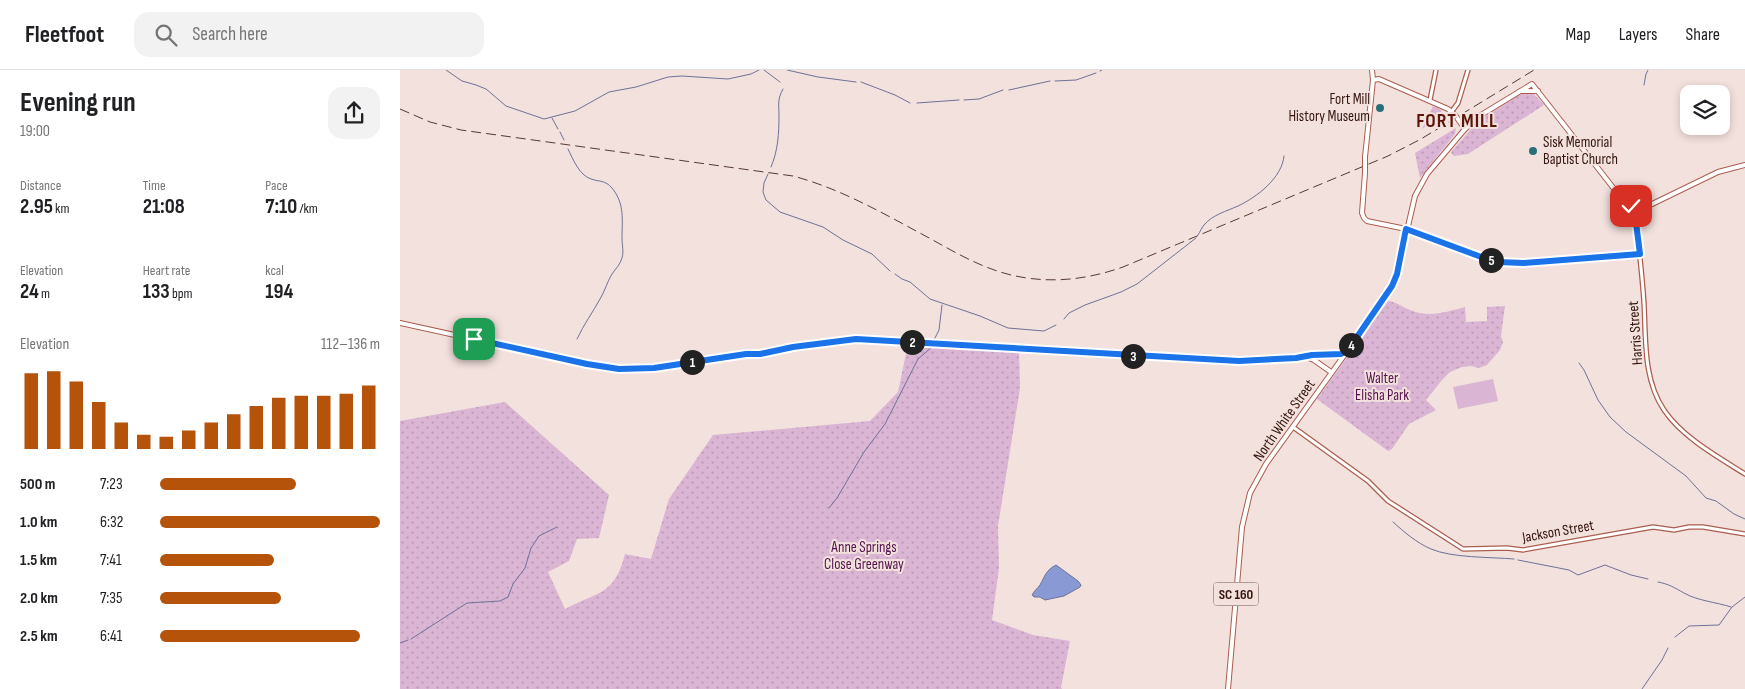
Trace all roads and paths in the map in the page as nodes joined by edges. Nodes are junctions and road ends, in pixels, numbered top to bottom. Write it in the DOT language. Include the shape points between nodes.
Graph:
graph roads {
  1 [pos="1372,70"];
  2 [pos="1436,70"];
  3 [pos="1468,70"];
  4 [pos="1373,80"];
  5 [pos="1538,91"];
  6 [pos="1519,92"];
  7 [pos="1430,100"];
  8 [pos="1452,112"];
  9 [pos="1465,128"];
  10 [pos="1745,165"];
  11 [pos="1634,207"];
  12 [pos="1406,229"];
  13 [pos="1640,254"];
  14 [pos="400,323"];
  15 [pos="1348,350"];
  16 [pos="1306,357"];
  17 [pos="1331,372"];
  18 [pos="1293,426"];
  19 [pos="1745,474"];
  20 [pos="1248,499"];
  21 [pos="1745,534"];
  22 [pos="1228,689"];
  1 -- 4 [label="main road"];
  2 -- 7 [label="street"];
  3 -- 8 [label="street"];
  4 -- 7 [label="main road" via="1379,79"];
  4 -- 12 [label="main road, bridge" via="1362,213 1368,220"];
  5 -- 6 [label="main road"];
  5 -- 6 [label="main road, North White Street" via="1532,84"];
  5 -- 11 [label="main road" via="1622,199"];
  6 -- 9 [label="main road, North White Street"];
  7 -- 8 [label="main road"];
  8 -- 9 [label="main road"];
  9 -- 12 [label="main road, North White Street" via="1420,185"];
  10 -- 11 [label="main road" via="1718,172 1646,206"];
  11 -- 13 [label="street, Harris Street"];
  12 -- 13 [label="street" via="1497,262 1524,263"];
  12 -- 15 [label="main road, North White Street" via="1392,286"];
  13 -- 19 [label="street, Harris Street" via="1646,360 1660,404 1671,419 1696,441"];
  14 -- 16 [label="main road" via="619,369 654,368 856,339 1239,361"];
  15 -- 16 [label="main road" via="1341,354"];
  15 -- 17 [label="main road, North White Street"];
  16 -- 17 [label="main road"];
  17 -- 18 [label="main road, North White Street"];
  18 -- 20 [label="main road, North White Street" via="1266,464"];
  18 -- 21 [label="street, Jackson Street" via="1364,477 1388,501 1463,549 1523,550 1652,527 1674,530 1703,527"];
  20 -- 22 [label="main road, SC 160 / SC 160" via="1238,557"];
}
